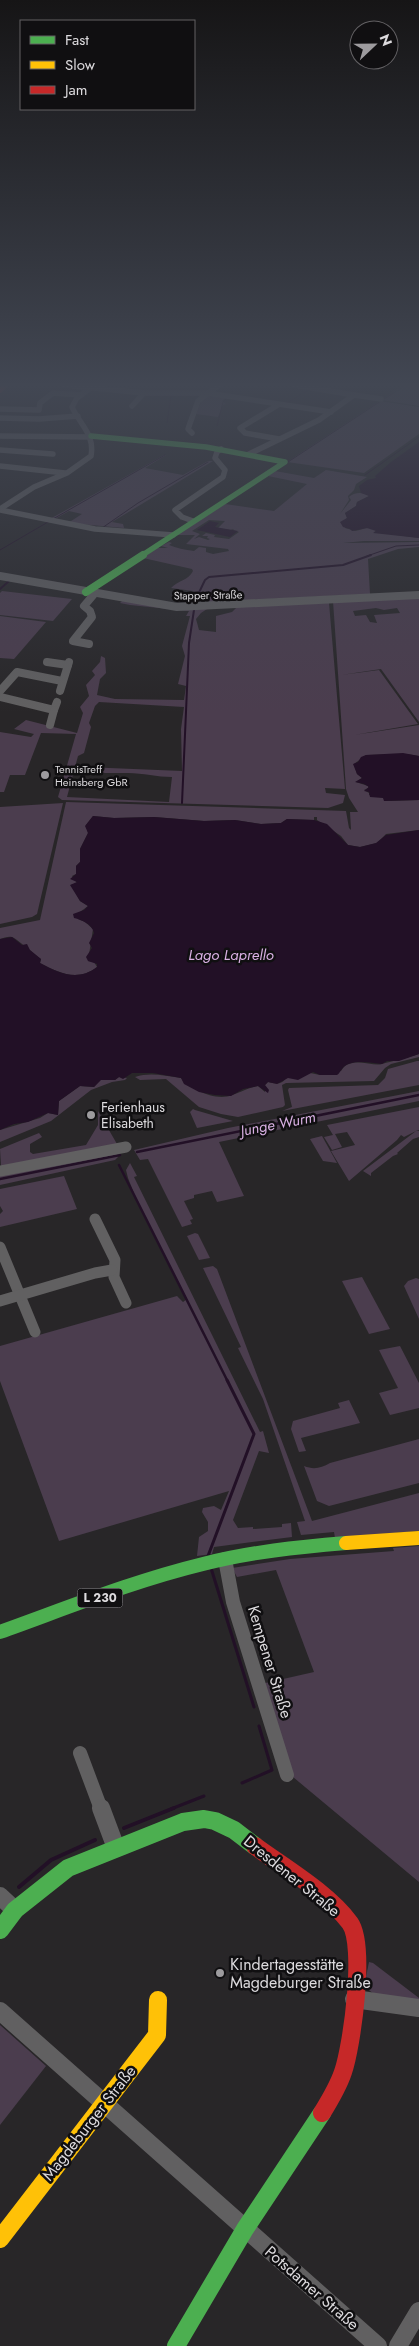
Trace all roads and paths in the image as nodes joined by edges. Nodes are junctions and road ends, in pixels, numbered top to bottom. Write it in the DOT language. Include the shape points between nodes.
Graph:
graph roads {
  1 [pos="23,494"];
  2 [pos="198,494"];
  3 [pos="235,494"];
  4 [pos="0,509"];
  5 [pos="193,521"];
  6 [pos="173,535"];
  7 [pos="0,576"];
  8 [pos="91,593"];
  9 [pos="419,596"];
  10 [pos="89,644"];
  11 [pos="46,662"];
  12 [pos="0,677"];
  13 [pos="11,679"];
  14 [pos="62,681"];
  15 [pos="0,691"];
  16 [pos="60,691"];
  17 [pos="0,697"];
  18 [pos="50,725"];
  19 [pos="126,1147"];
  20 [pos="0,1171"];
  21 [pos="95,1219"];
  22 [pos="0,1247"];
  23 [pos="112,1270"];
  24 [pos="20,1296"];
  25 [pos="0,1301"];
  26 [pos="126,1303"];
  27 [pos="35,1332"];
  28 [pos="419,1538"];
  29 [pos="227,1558"];
  30 [pos="0,1632"];
  31 [pos="80,1753"];
  32 [pos="287,1775"];
  33 [pos="116,1848"];
  34 [pos="4,1902"];
  35 [pos="0,1930"];
  36 [pos="354,1999"];
  37 [pos="158,2000"];
  38 [pos="419,2008"];
  39 [pos="0,2011"];
  40 [pos="104,2105"];
  41 [pos="245,2229"];
  42 [pos="0,2239"];
  43 [pos="419,2311"];
  44 [pos="176,2346"];
  45 [pos="378,2346"];
  46 [pos="398,2346"];
  1 -- 4 [label="street"];
  2 -- 5 [label="street" via="175,510"];
  3 -- 5 [label="street"];
  4 -- 6 [label="street" via="95,529"];
  5 -- 6 [label="street"];
  6 -- 8 [label="street"];
  7 -- 8 [label="street, Stapper Straße"];
  8 -- 9 [label="street, Stapper Straße" via="166,606 194,607"];
  8 -- 10 [label="street" via="84,606 92,617 74,642"];
  11 -- 14 [label="street" via="69,663"];
  12 -- 13 [label="street"];
  13 -- 14 [label="street" via="17,672"];
  13 -- 15 [label="street"];
  14 -- 16 [label="street"];
  17 -- 18 [label="street" via="56,706"];
  19 -- 20 [label="street"];
  21 -- 23 [label="street" via="115,1260"];
  22 -- 24 [label="street"];
  23 -- 24 [label="street" via="60,1282"];
  23 -- 26 [label="street"];
  24 -- 25 [label="street"];
  24 -- 27 [label="street"];
  28 -- 29 [label="street, L 230" via="290,1548"];
  29 -- 30 [label="street, L 230"];
  29 -- 32 [label="street, Kempener Straße" via="233,1602"];
  31 -- 33 [label="street"];
  33 -- 34 [label="street, Dresdener Straße" via="68,1868"];
  33 -- 36 [label="street, Dresdener Straße" via="183,1822 203,1818 218,1821 234,1830 341,1913 355,1932"];
  34 -- 35 [label="street, Dresdener Straße"];
  36 -- 38 [label="street"];
  36 -- 41 [label="street, Dresdener Straße" via="347,2058 334,2095"];
  37 -- 40 [label="street, Magdeburger Straße" via="157,2035"];
  39 -- 40 [label="street"];
  40 -- 41 [label="street"];
  40 -- 42 [label="street, Magdeburger Straße"];
  41 -- 44 [label="street, Dresdener Straße"];
  41 -- 45 [label="street, Potsdamer Straße"];
  43 -- 46 [label="street"];
}
